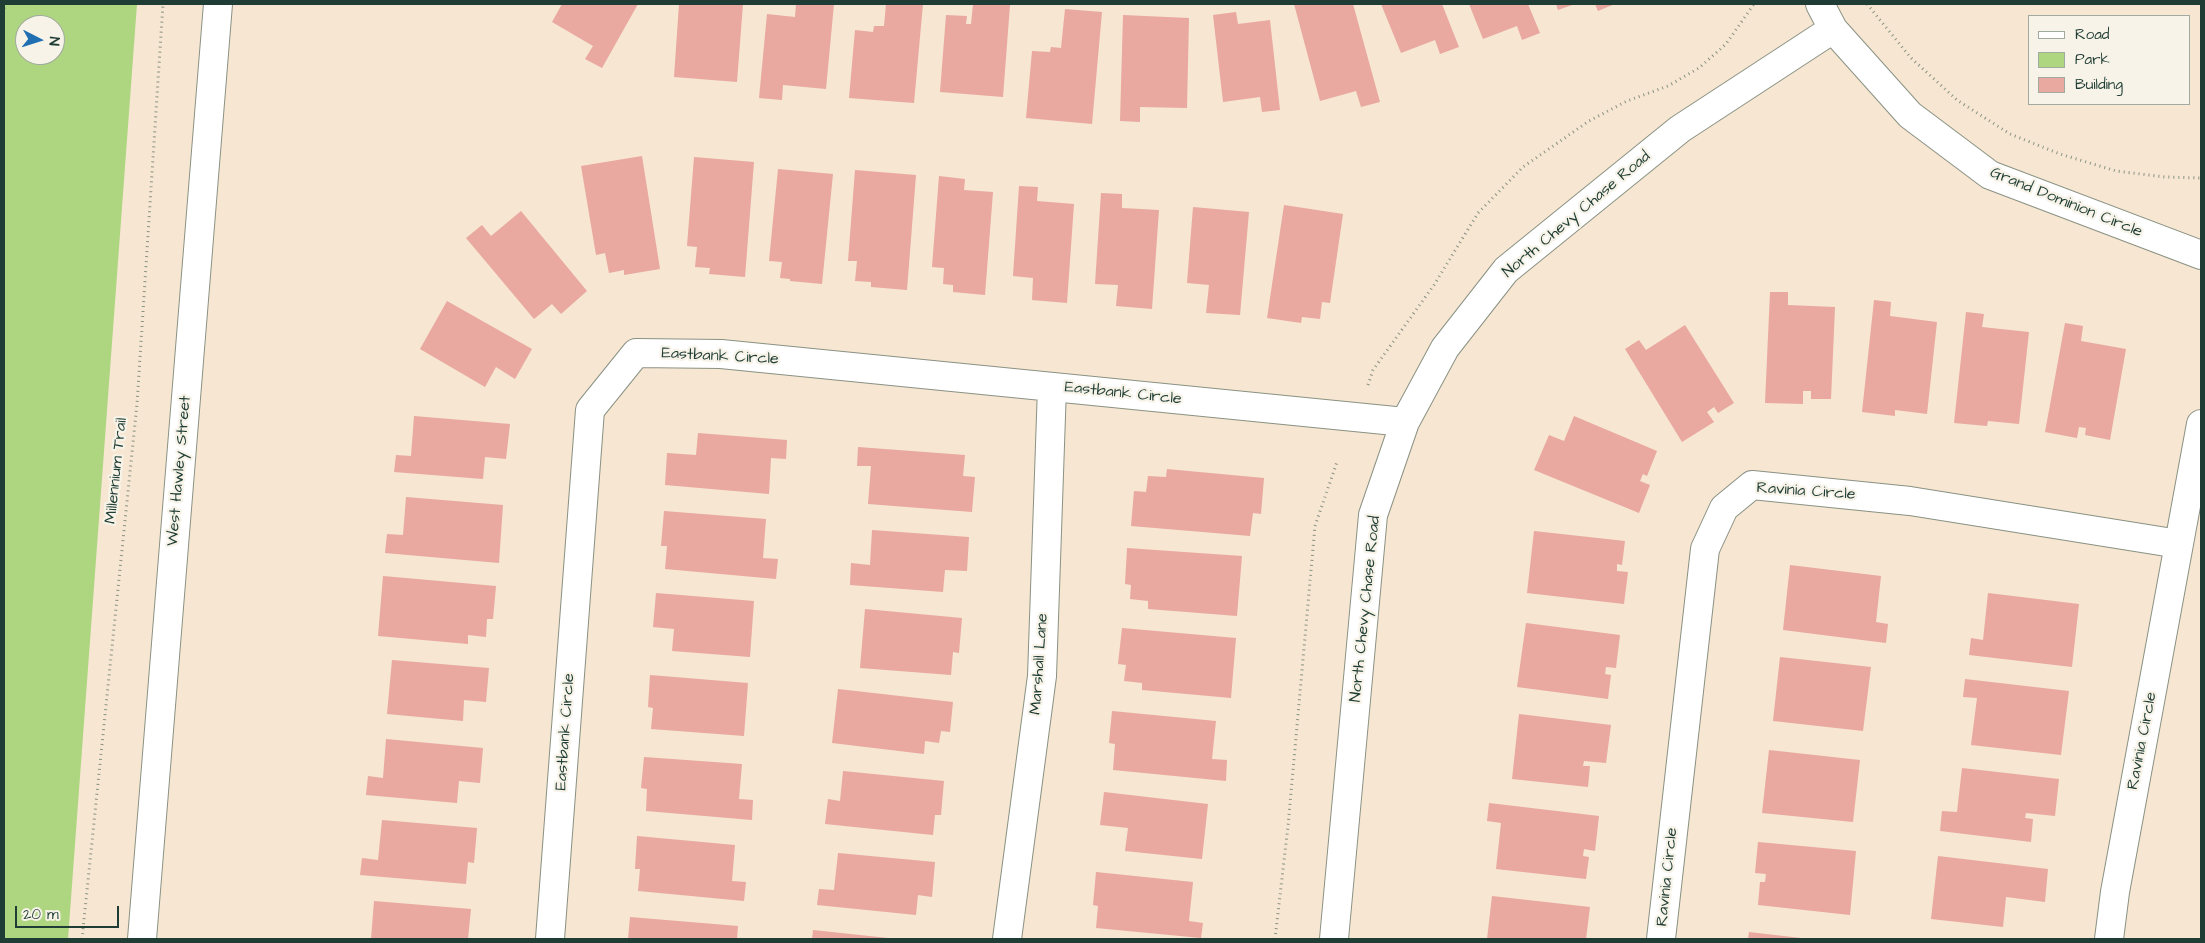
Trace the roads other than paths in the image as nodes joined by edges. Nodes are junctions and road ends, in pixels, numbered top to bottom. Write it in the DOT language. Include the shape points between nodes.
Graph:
graph roads {
  1 [pos="218,4"];
  2 [pos="1820,4"];
  3 [pos="1833,29"];
  4 [pos="2201,255"];
  5 [pos="1052,387"];
  6 [pos="1405,422"];
  7 [pos="2201,424"];
  8 [pos="2179,544"];
  9 [pos="142,939"];
  10 [pos="550,939"];
  11 [pos="1007,939"];
  12 [pos="1334,939"];
  13 [pos="1661,939"];
  14 [pos="2109,939"];
  1 -- 9 [label="street, West Hawley Street"];
  2 -- 3 [label="street, Grand Dominion Circle"];
  3 -- 4 [label="street, Grand Dominion Circle" via="1910,115 1990,175"];
  3 -- 6 [label="street, North Chevy Chase Road" via="1680,129 1506,270 1446,348"];
  5 -- 6 [label="street, Eastbank Circle"];
  5 -- 10 [label="street, Eastbank Circle" via="721,354 636,353 590,410"];
  5 -- 11 [label="street, Marshall Lane" via="1042,676"];
  6 -- 12 [label="street, North Chevy Chase Road" via="1373,516"];
  7 -- 8 [label="street, Ravinia Circle"];
  8 -- 13 [label="street, Ravinia Circle" via="1910,502 1752,485 1724,508 1705,549"];
  8 -- 14 [label="street, Ravinia Circle"];
}
